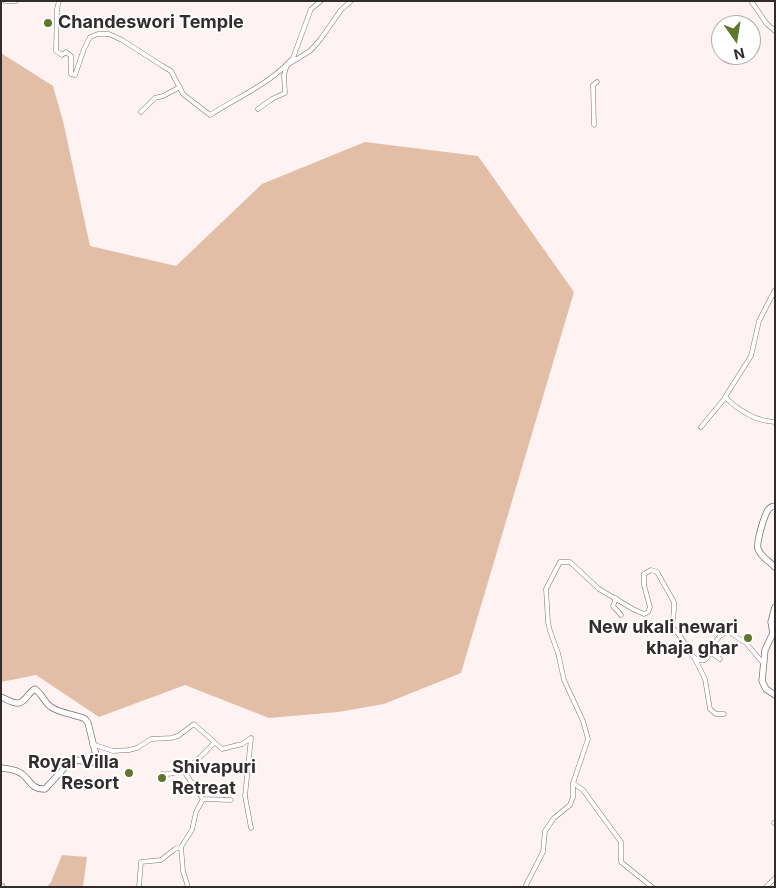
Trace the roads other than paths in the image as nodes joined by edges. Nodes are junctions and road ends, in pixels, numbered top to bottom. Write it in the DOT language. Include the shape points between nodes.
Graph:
graph roads {
  1 [pos="5,1"];
  2 [pos="16,1"];
  3 [pos="59,1"];
  4 [pos="321,1"];
  5 [pos="351,1"];
  6 [pos="751,1"];
  7 [pos="775,31"];
  8 [pos="287,64"];
  9 [pos="597,82"];
  10 [pos="180,87"];
  11 [pos="258,109"];
  12 [pos="141,112"];
  13 [pos="594,125"];
  14 [pos="775,290"];
  15 [pos="725,398"];
  16 [pos="775,422"];
  17 [pos="701,427"];
  18 [pos="775,506"];
  19 [pos="775,567"];
  20 [pos="616,598"];
  21 [pos="775,607"];
  22 [pos="621,615"];
  23 [pos="772,644"];
  24 [pos="710,652"];
  25 [pos="695,659"];
  26 [pos="720,659"];
  27 [pos="763,663"];
  28 [pos="775,695"];
  29 [pos="1,698"];
  30 [pos="724,714"];
  31 [pos="214,743"];
  32 [pos="92,744"];
  33 [pos="1,768"];
  34 [pos="183,770"];
  35 [pos="162,774"];
  36 [pos="573,782"];
  37 [pos="203,799"];
  38 [pos="231,800"];
  39 [pos="251,828"];
  40 [pos="181,847"];
  41 [pos="775,878"];
  42 [pos="139,887"];
  43 [pos="188,887"];
  44 [pos="525,887"];
  45 [pos="652,887"];
  46 [pos="766,887"];
  1 -- 2 [label="street"];
  3 -- 10 [label="street" via="56,50 71,56 71,74 75,75 90,37 109,34 171,72"];
  4 -- 8 [label="street" via="310,9 293,58"];
  5 -- 8 [label="street" via="310,51"];
  6 -- 7 [label="street"];
  8 -- 10 [label="street" via="262,86 210,115"];
  8 -- 11 [label="street" via="285,93"];
  9 -- 13 [label="street" via="593,86"];
  10 -- 12 [label="street" via="155,98"];
  14 -- 15 [label="street" via="759,321 751,356"];
  15 -- 16 [label="street" via="758,419"];
  15 -- 17 [label="street"];
  18 -- 19 [label="street" via="767,512 757,545 759,552"];
  20 -- 22 [label="street" via="614,606"];
  20 -- 25 [label="street" via="633,610 644,614 648,612 650,607 644,574 651,570 657,572 674,602 672,626"];
  20 -- 36 [label="street" via="599,588 570,562 560,562 546,589 550,631 564,680 588,740"];
  21 -- 23 [label="street"];
  23 -- 27 [label="street"];
  24 -- 25 [label="street" via="705,660"];
  24 -- 26 [label="street"];
  24 -- 27 [label="street" via="722,634 729,632 746,643"];
  25 -- 30 [label="street" via="704,679 710,709 716,714"];
  27 -- 28 [label="street" via="763,685"];
  29 -- 32 [label="street" via="22,702 35,689 53,708 85,719"];
  31 -- 32 [label="street" via="194,724 178,736 152,739 129,750 113,751"];
  31 -- 34 [label="street"];
  31 -- 39 [label="street" via="222,749 251,738 245,796"];
  32 -- 33 [label="street" via="98,763 76,760 68,764 45,789 31,785 16,770"];
  34 -- 35 [label="street"];
  34 -- 37 [label="street"];
  36 -- 44 [label="street" via="570,805 544,831 543,852"];
  36 -- 45 [label="street" via="583,790 621,842 621,862"];
  37 -- 38 [label="street"];
  37 -- 40 [label="street" via="192,830"];
  40 -- 42 [label="street" via="161,860 141,862"];
  40 -- 43 [label="street"];
  41 -- 46 [label="street"];
}
